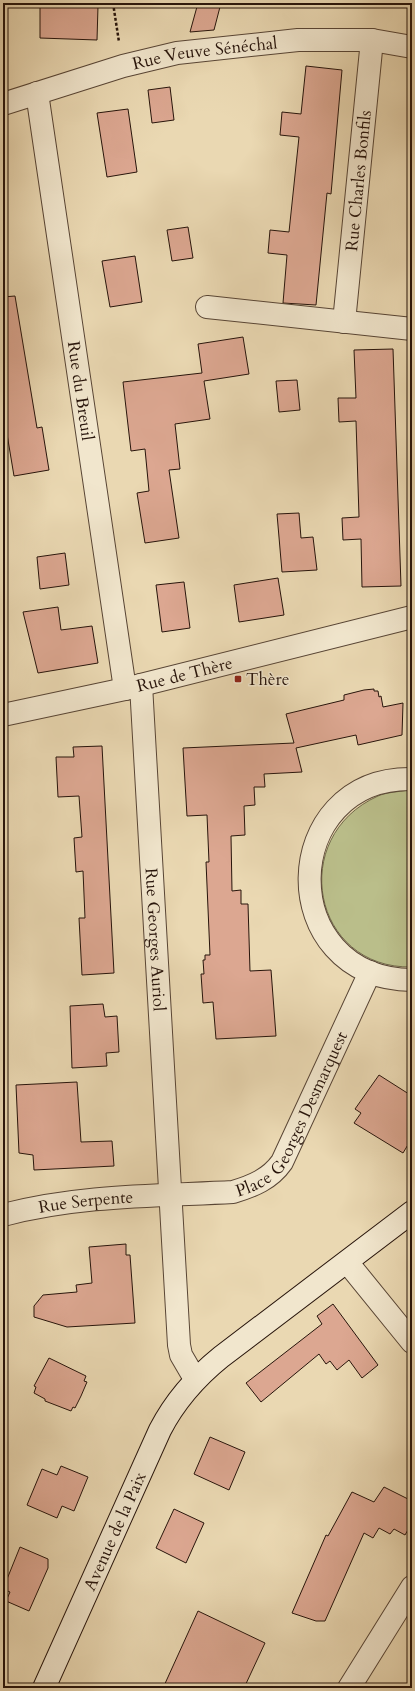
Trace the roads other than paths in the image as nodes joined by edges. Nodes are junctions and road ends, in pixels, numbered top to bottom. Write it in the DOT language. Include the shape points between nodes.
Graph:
graph roads {
  1 [pos="372,40"];
  2 [pos="412,47"];
  3 [pos="37,93"];
  4 [pos="3,104"];
  5 [pos="207,307"];
  6 [pos="344,322"];
  7 [pos="412,329"];
  8 [pos="412,617"];
  9 [pos="133,687"];
  10 [pos="3,715"];
  11 [pos="412,779"];
  12 [pos="370,972"];
  13 [pos="412,980"];
  14 [pos="170,1195"];
  15 [pos="412,1212"];
  16 [pos="3,1215"];
  17 [pos="347,1262"];
  18 [pos="412,1342"];
  19 [pos="195,1380"];
  20 [pos="412,1587"];
  21 [pos="44,1688"];
  22 [pos="349,1688"];
  1 -- 2 [label="street, Rue Veuve Sénéchal"];
  1 -- 3 [label="street, Rue Veuve Sénéchal" via="298,40 177,53 123,66"];
  1 -- 6 [label="street, Rue Charles Bonfils"];
  3 -- 4 [label="street, Rue Veuve Sénéchal"];
  3 -- 9 [label="street, Rue du Breuil"];
  5 -- 6 [label="street"];
  6 -- 7 [label="street"];
  8 -- 9 [label="street, Rue de Thère"];
  9 -- 10 [label="street, Rue de Thère"];
  9 -- 14 [label="street, Rue Georges Auriol"];
  11 -- 12 [label="street" via="387,781 372,786 345,802 324,825 312,854 309,870 311,902 323,931 343,955"];
  12 -- 13 [label="street" via="384,977"];
  12 -- 14 [label="street, Place Georges Desmarquest" via="282,1162 275,1171 257,1184 233,1192"];
  14 -- 16 [label="street, Rue Serpente" via="76,1201 38,1206"];
  14 -- 19 [label="street" via="179,1345 183,1359"];
  15 -- 17 [label="street, Avenue de la Paix"];
  17 -- 18 [label="street"];
  17 -- 19 [label="street, Avenue de la Paix" via="221,1356"];
  19 -- 21 [label="street, Avenue de la Paix" via="175,1403 160,1430"];
  20 -- 22 [label="street"];
}
